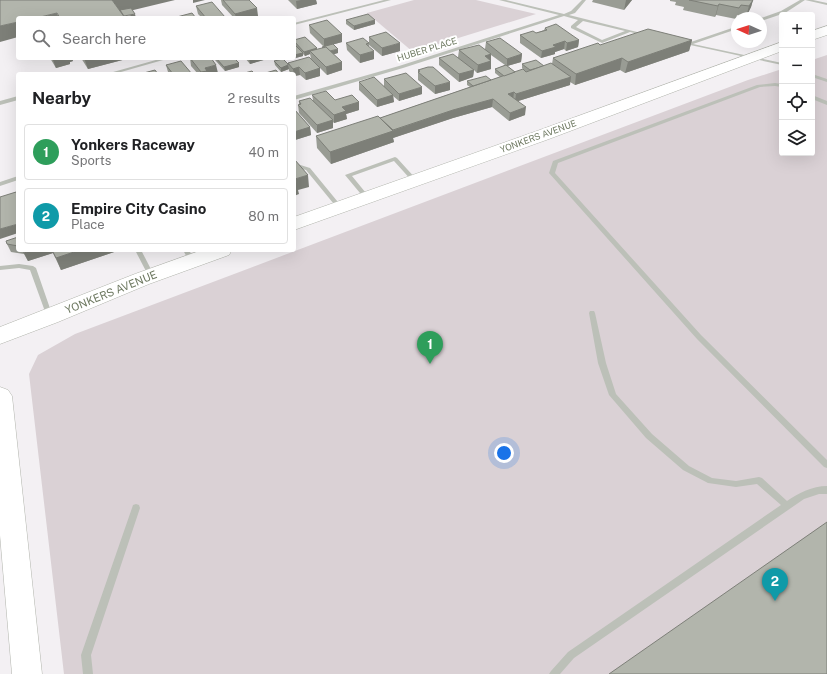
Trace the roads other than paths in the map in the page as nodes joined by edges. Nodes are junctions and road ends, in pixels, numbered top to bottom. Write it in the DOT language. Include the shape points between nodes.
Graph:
graph roads {
  1 [pos="389,0"];
  2 [pos="500,0"];
  3 [pos="584,0"];
  4 [pos="803,0"];
  5 [pos="807,0"];
  6 [pos="827,4"];
  7 [pos="564,15"];
  8 [pos="767,18"];
  9 [pos="582,19"];
  10 [pos="296,23"];
  11 [pos="630,30"];
  12 [pos="731,30"];
  13 [pos="827,30"];
  14 [pos="815,35"];
  15 [pos="654,36"];
  16 [pos="674,41"];
  17 [pos="688,44"];
  18 [pos="779,47"];
  19 [pos="751,57"];
  20 [pos="160,60"];
  21 [pos="779,63"];
  22 [pos="116,72"];
  23 [pos="815,76"];
  24 [pos="827,81"];
  25 [pos="779,85"];
  26 [pos="296,97"];
  27 [pos="815,98"];
  28 [pos="16,99"];
  29 [pos="0,103"];
  30 [pos="827,103"];
  31 [pos="296,166"];
  32 [pos="16,179"];
  33 [pos="415,181"];
  34 [pos="0,184"];
  35 [pos="367,198"];
  36 [pos="340,208"];
  37 [pos="296,223"];
  38 [pos="139,252"];
  39 [pos="209,252"];
  40 [pos="189,255"];
  41 [pos="0,268"];
  42 [pos="151,275"];
  43 [pos="592,313"];
  44 [pos="50,317"];
  45 [pos="0,336"];
  46 [pos="0,396"];
  47 [pos="827,465"];
  48 [pos="827,490"];
  49 [pos="787,506"];
  50 [pos="136,508"];
  51 [pos="27,674"];
  52 [pos="88,674"];
  53 [pos="554,674"];
  1 -- 10 [label="street"];
  2 -- 7 [label="street"];
  3 -- 7 [label="street" via="573,12"];
  4 -- 8 [label="street"];
  5 -- 6 [label="street"];
  7 -- 9 [label="street"];
  7 -- 26 [label="street, HUBER PLACE"];
  9 -- 11 [label="street"];
  9 -- 11 [label="street" via="573,27 602,42"];
  11 -- 15 [label="street"];
  12 -- 17 [label="street"];
  13 -- 14 [label="main road"];
  16 -- 17 [label="street"];
  17 -- 19 [label="street"];
  18 -- 19 [label="main road, YONKERS AVENUE"];
  19 -- 21 [label="street"];
  19 -- 33 [label="main road, YONKERS AVENUE"];
  20 -- 22 [label="street"];
  23 -- 24 [label="street"];
  25 -- 47 [label="street" via="759,86 556,162 552,173 699,337"];
  27 -- 30 [label="street"];
  28 -- 29 [label="street"];
  31 -- 36 [label="street" via="308,169"];
  32 -- 34 [label="street"];
  33 -- 35 [label="main road, YONKERS AVENUE"];
  33 -- 35 [label="street" via="395,159 348,175"];
  35 -- 36 [label="main road, YONKERS AVENUE"];
  36 -- 37 [label="main road, YONKERS AVENUE"];
  38 -- 42 [label="street"];
  39 -- 40 [label="main road, YONKERS AVENUE"];
  40 -- 42 [label="main road, YONKERS AVENUE"];
  41 -- 44 [label="street" via="33,268"];
  42 -- 44 [label="main road, YONKERS AVENUE"];
  43 -- 49 [label="street" via="602,363 613,395 649,436 686,468 711,481 736,484 758,480"];
  44 -- 45 [label="main road, YONKERS AVENUE"];
  46 -- 51 [label="main road"];
  48 -- 49 [label="street" via="801,496"];
  49 -- 53 [label="street" via="571,655"];
  50 -- 52 [label="street" via="86,655"];
}
